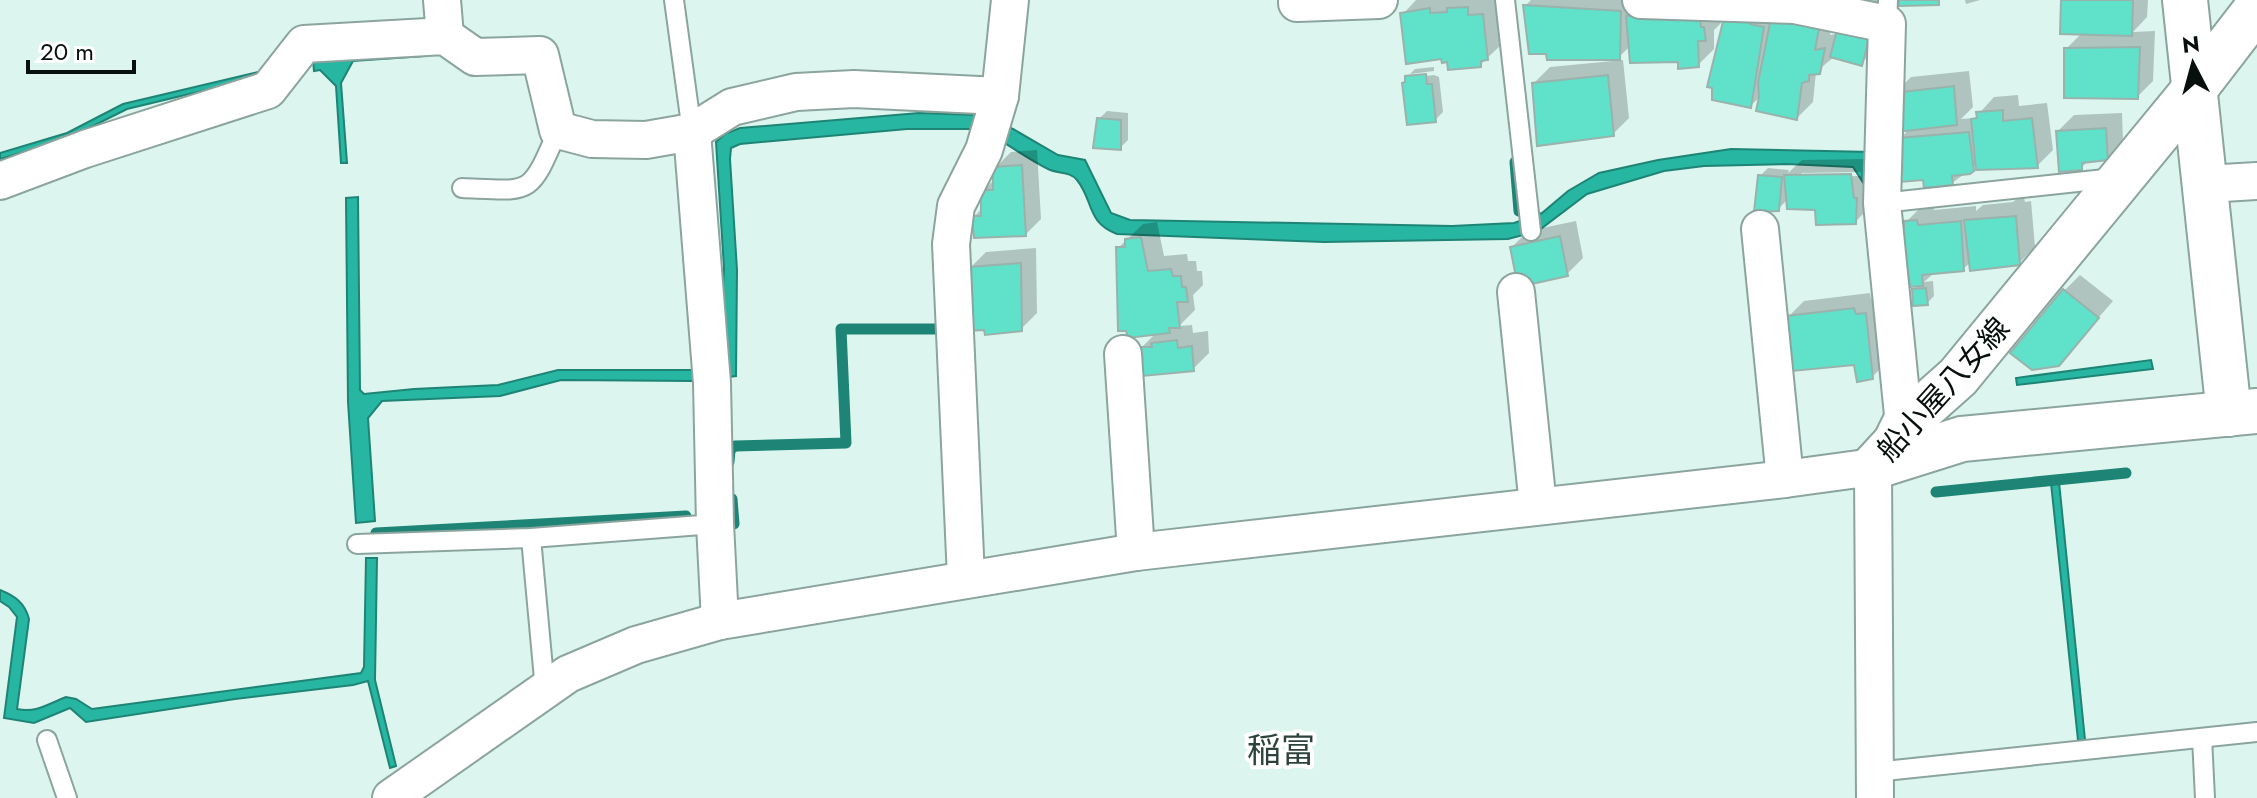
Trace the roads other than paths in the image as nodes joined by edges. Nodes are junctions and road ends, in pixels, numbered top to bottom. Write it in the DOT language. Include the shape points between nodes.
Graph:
graph roads {
  1 [pos="442,0"];
  2 [pos="674,0"];
  3 [pos="1010,0"];
  4 [pos="1297,0"];
  5 [pos="1379,0"];
  6 [pos="1505,0"];
  7 [pos="1641,0"];
  8 [pos="2185,0"];
  9 [pos="2257,8"];
  10 [pos="1888,12"];
  11 [pos="445,36"];
  12 [pos="2193,91"];
  13 [pos="994,116"];
  14 [pos="558,130"];
  15 [pos="692,132"];
  16 [pos="2122,177"];
  17 [pos="0,181"];
  18 [pos="2257,181"];
  19 [pos="2206,184"];
  20 [pos="462,188"];
  21 [pos="1882,203"];
  22 [pos="1760,229"];
  23 [pos="1531,231"];
  24 [pos="1516,292"];
  25 [pos="1123,354"];
  26 [pos="2243,413"];
  27 [pos="1904,425"];
  28 [pos="1873,467"];
  29 [pos="1785,479"];
  30 [pos="1538,506"];
  31 [pos="715,524"];
  32 [pos="531,538"];
  33 [pos="357,544"];
  34 [pos="1136,552"];
  35 [pos="966,578"];
  36 [pos="720,621"];
  37 [pos="545,690"];
  38 [pos="2257,732"];
  39 [pos="2202,738"];
  40 [pos="47,740"];
  41 [pos="1875,785"];
  42 [pos="67,798"];
  43 [pos="391,798"];
  44 [pos="2205,798"];
  1 -- 11 [label="street"];
  2 -- 15 [label="lane"];
  3 -- 13 [label="street"];
  4 -- 5 [label="street"];
  6 -- 23 [label="lane"];
  7 -- 10 [label="street"];
  8 -- 12 [label="main road"];
  9 -- 12 [label="main road, 船小屋八女線"];
  10 -- 21 [label="street"];
  11 -- 14 [label="street" via="475,57 540,55"];
  11 -- 17 [label="street" via="304,44 268,90"];
  12 -- 16 [label="main road, 船小屋八女線"];
  12 -- 19 [label="main road"];
  13 -- 15 [label="street" via="854,89 796,92 732,107"];
  13 -- 35 [label="street" via="984,150 956,206 951,244"];
  14 -- 15 [label="street" via="592,139 646,140"];
  14 -- 20 [label="lane" via="529,186"];
  15 -- 31 [label="street" via="711,370"];
  16 -- 21 [label="lane"];
  16 -- 27 [label="main road, 船小屋八女線" via="1958,377"];
  18 -- 19 [label="street"];
  19 -- 26 [label="main road"];
  21 -- 27 [label="street"];
  22 -- 29 [label="street"];
  24 -- 30 [label="street"];
  25 -- 34 [label="street"];
  26 -- 28 [label="main road, 船小屋八女線" via="1962,439"];
  27 -- 28 [label="main road, 船小屋八女線"];
  28 -- 29 [label="street"];
  28 -- 41 [label="street"];
  29 -- 30 [label="street"];
  30 -- 34 [label="street"];
  31 -- 32 [label="lane"];
  31 -- 36 [label="street"];
  32 -- 33 [label="lane"];
  32 -- 37 [label="lane"];
  34 -- 35 [label="street"];
  35 -- 36 [label="street"];
  36 -- 37 [label="street" via="636,645 568,674"];
  37 -- 43 [label="street"];
  38 -- 39 [label="lane"];
  39 -- 41 [label="lane"];
  39 -- 44 [label="lane"];
  40 -- 42 [label="lane"];
}
